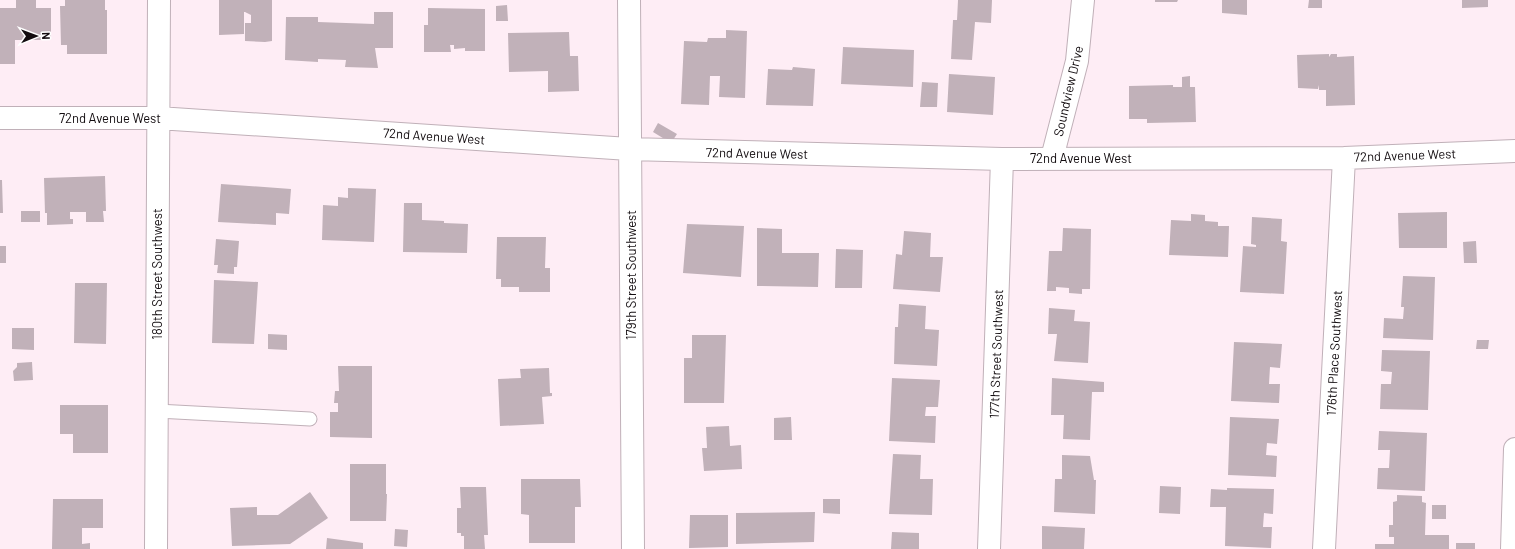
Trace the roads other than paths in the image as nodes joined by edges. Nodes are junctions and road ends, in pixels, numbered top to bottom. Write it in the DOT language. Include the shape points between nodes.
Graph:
graph roads {
  1 [pos="159,0"];
  2 [pos="629,0"];
  3 [pos="1084,0"];
  4 [pos="0,118"];
  5 [pos="158,118"];
  6 [pos="630,149"];
  7 [pos="1515,151"];
  8 [pos="1052,158"];
  9 [pos="1344,158"];
  10 [pos="1002,159"];
  11 [pos="157,411"];
  12 [pos="310,419"];
  13 [pos="1515,449"];
  14 [pos="1513,548"];
  15 [pos="156,549"];
  16 [pos="633,549"];
  17 [pos="989,549"];
  18 [pos="1324,549"];
  1 -- 5 [label="street, 180th Street Southwest"];
  2 -- 6 [label="street, 179th Street Southwest"];
  3 -- 8 [label="street, Soundview Drive" via="1077,61"];
  4 -- 5 [label="street, 72nd Avenue West"];
  5 -- 6 [label="street, 72nd Avenue West"];
  5 -- 11 [label="street, 180th Street Southwest"];
  6 -- 10 [label="street, 72nd Avenue West"];
  6 -- 16 [label="street, 179th Street Southwest"];
  7 -- 9 [label="street, 72nd Avenue West"];
  8 -- 9 [label="street, 72nd Avenue West"];
  8 -- 10 [label="street, 72nd Avenue West"];
  9 -- 18 [label="street, 176th Place Southwest"];
  10 -- 17 [label="street, 177th Street Southwest"];
  11 -- 12 [label="lane"];
  11 -- 15 [label="street, 180th Street Southwest"];
  13 -- 14 [label="street"];
}
